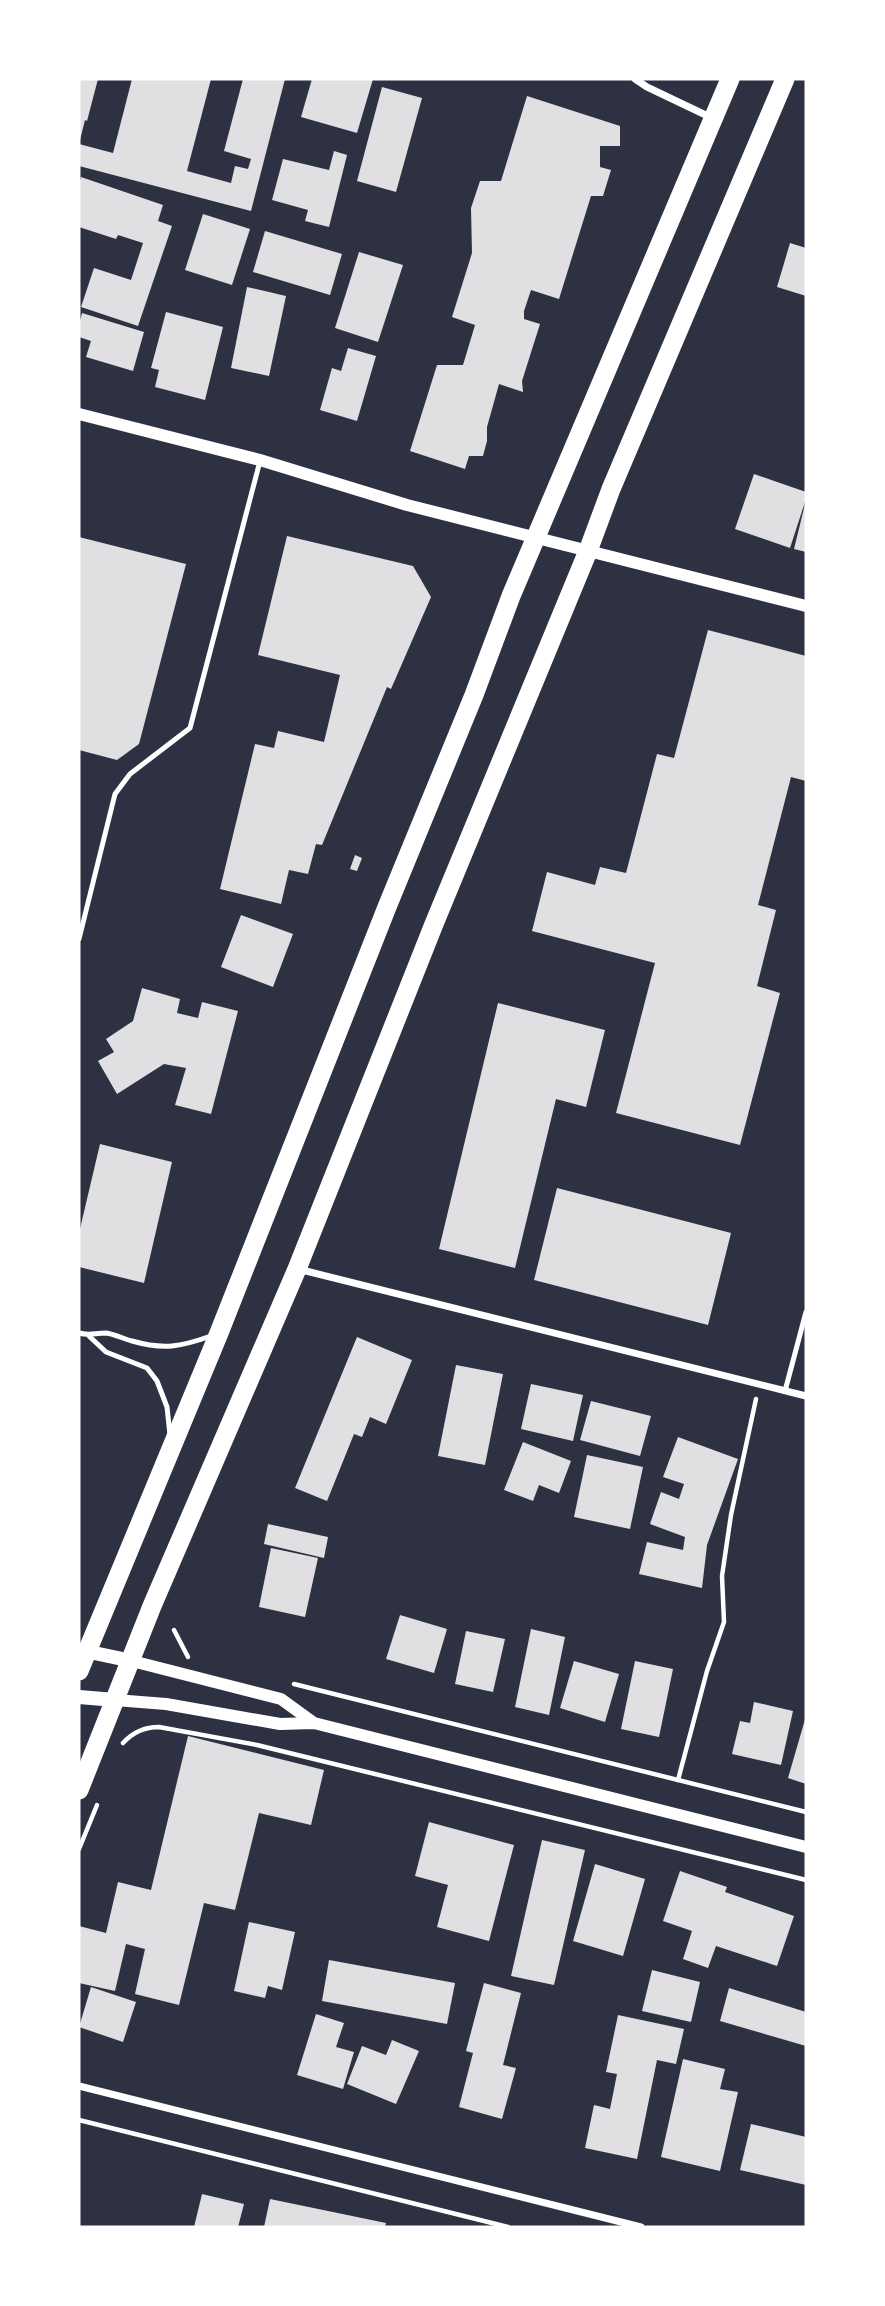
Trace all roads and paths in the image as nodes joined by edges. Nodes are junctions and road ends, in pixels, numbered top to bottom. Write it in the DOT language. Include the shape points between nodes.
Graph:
graph roads {
  1 [pos="635,79"];
  2 [pos="730,79"];
  3 [pos="785,79"];
  4 [pos="712,119"];
  5 [pos="79,414"];
  6 [pos="260,460"];
  7 [pos="536,537"];
  8 [pos="588,551"];
  9 [pos="806,606"];
  10 [pos="79,939"];
  11 [pos="297,1269"];
  12 [pos="806,1312"];
  13 [pos="219,1332"];
  14 [pos="79,1333"];
  15 [pos="89,1336"];
  16 [pos="760,1385"];
  17 [pos="785,1391"];
  18 [pos="806,1396"];
  19 [pos="171,1446"];
  20 [pos="174,1630"];
  21 [pos="83,1651"];
  22 [pos="188,1657"];
  23 [pos="132,1661"];
  24 [pos="79,1671"];
  25 [pos="294,1684"];
  26 [pos="79,1698"];
  27 [pos="115,1700"];
  28 [pos="314,1723"];
  29 [pos="119,1750"];
  30 [pos="678,1780"];
  31 [pos="79,1790"];
  32 [pos="806,1812"];
  33 [pos="806,1847"];
  34 [pos="806,1880"];
  35 [pos="79,2085"];
  36 [pos="79,2120"];
  37 [pos="508,2227"];
  38 [pos="641,2227"];
  1 -- 4 [label="street"];
  2 -- 4 [label="highway"];
  3 -- 8 [label="highway"];
  4 -- 7 [label="highway"];
  5 -- 6 [label="street"];
  6 -- 7 [label="street" via="407,505"];
  6 -- 10 [label="lane" via="190,728 130,774 115,794"];
  7 -- 8 [label="street"];
  7 -- 13 [label="highway"];
  8 -- 9 [label="street"];
  8 -- 11 [label="highway"];
  11 -- 16 [label="street"];
  11 -- 23 [label="highway"];
  12 -- 17 [label="lane"];
  13 -- 15 [label="lane" via="171,1348 106,1333"];
  13 -- 19 [label="highway"];
  14 -- 15 [label="lane"];
  15 -- 19 [label="lane" via="106,1352 147,1368 157,1381 167,1407"];
  16 -- 17 [label="street"];
  16 -- 30 [label="path" via="731,1515 722,1576 724,1622"];
  17 -- 18 [label="street"];
  19 -- 21 [label="highway"];
  20 -- 22 [label="path"];
  21 -- 23 [label="main road"];
  21 -- 24 [label="highway"];
  23 -- 27 [label="highway"];
  23 -- 28 [label="street" via="281,1699"];
  25 -- 30 [label="path"];
  26 -- 27 [label="main road"];
  27 -- 28 [label="street" via="280,1724"];
  27 -- 31 [label="highway"];
  28 -- 33 [label="street"];
  29 -- 34 [label="path" via="134,1733 149,1727 257,1745"];
  30 -- 32 [label="path"];
  35 -- 38 [label="street"];
  36 -- 37 [label="path"];
}
